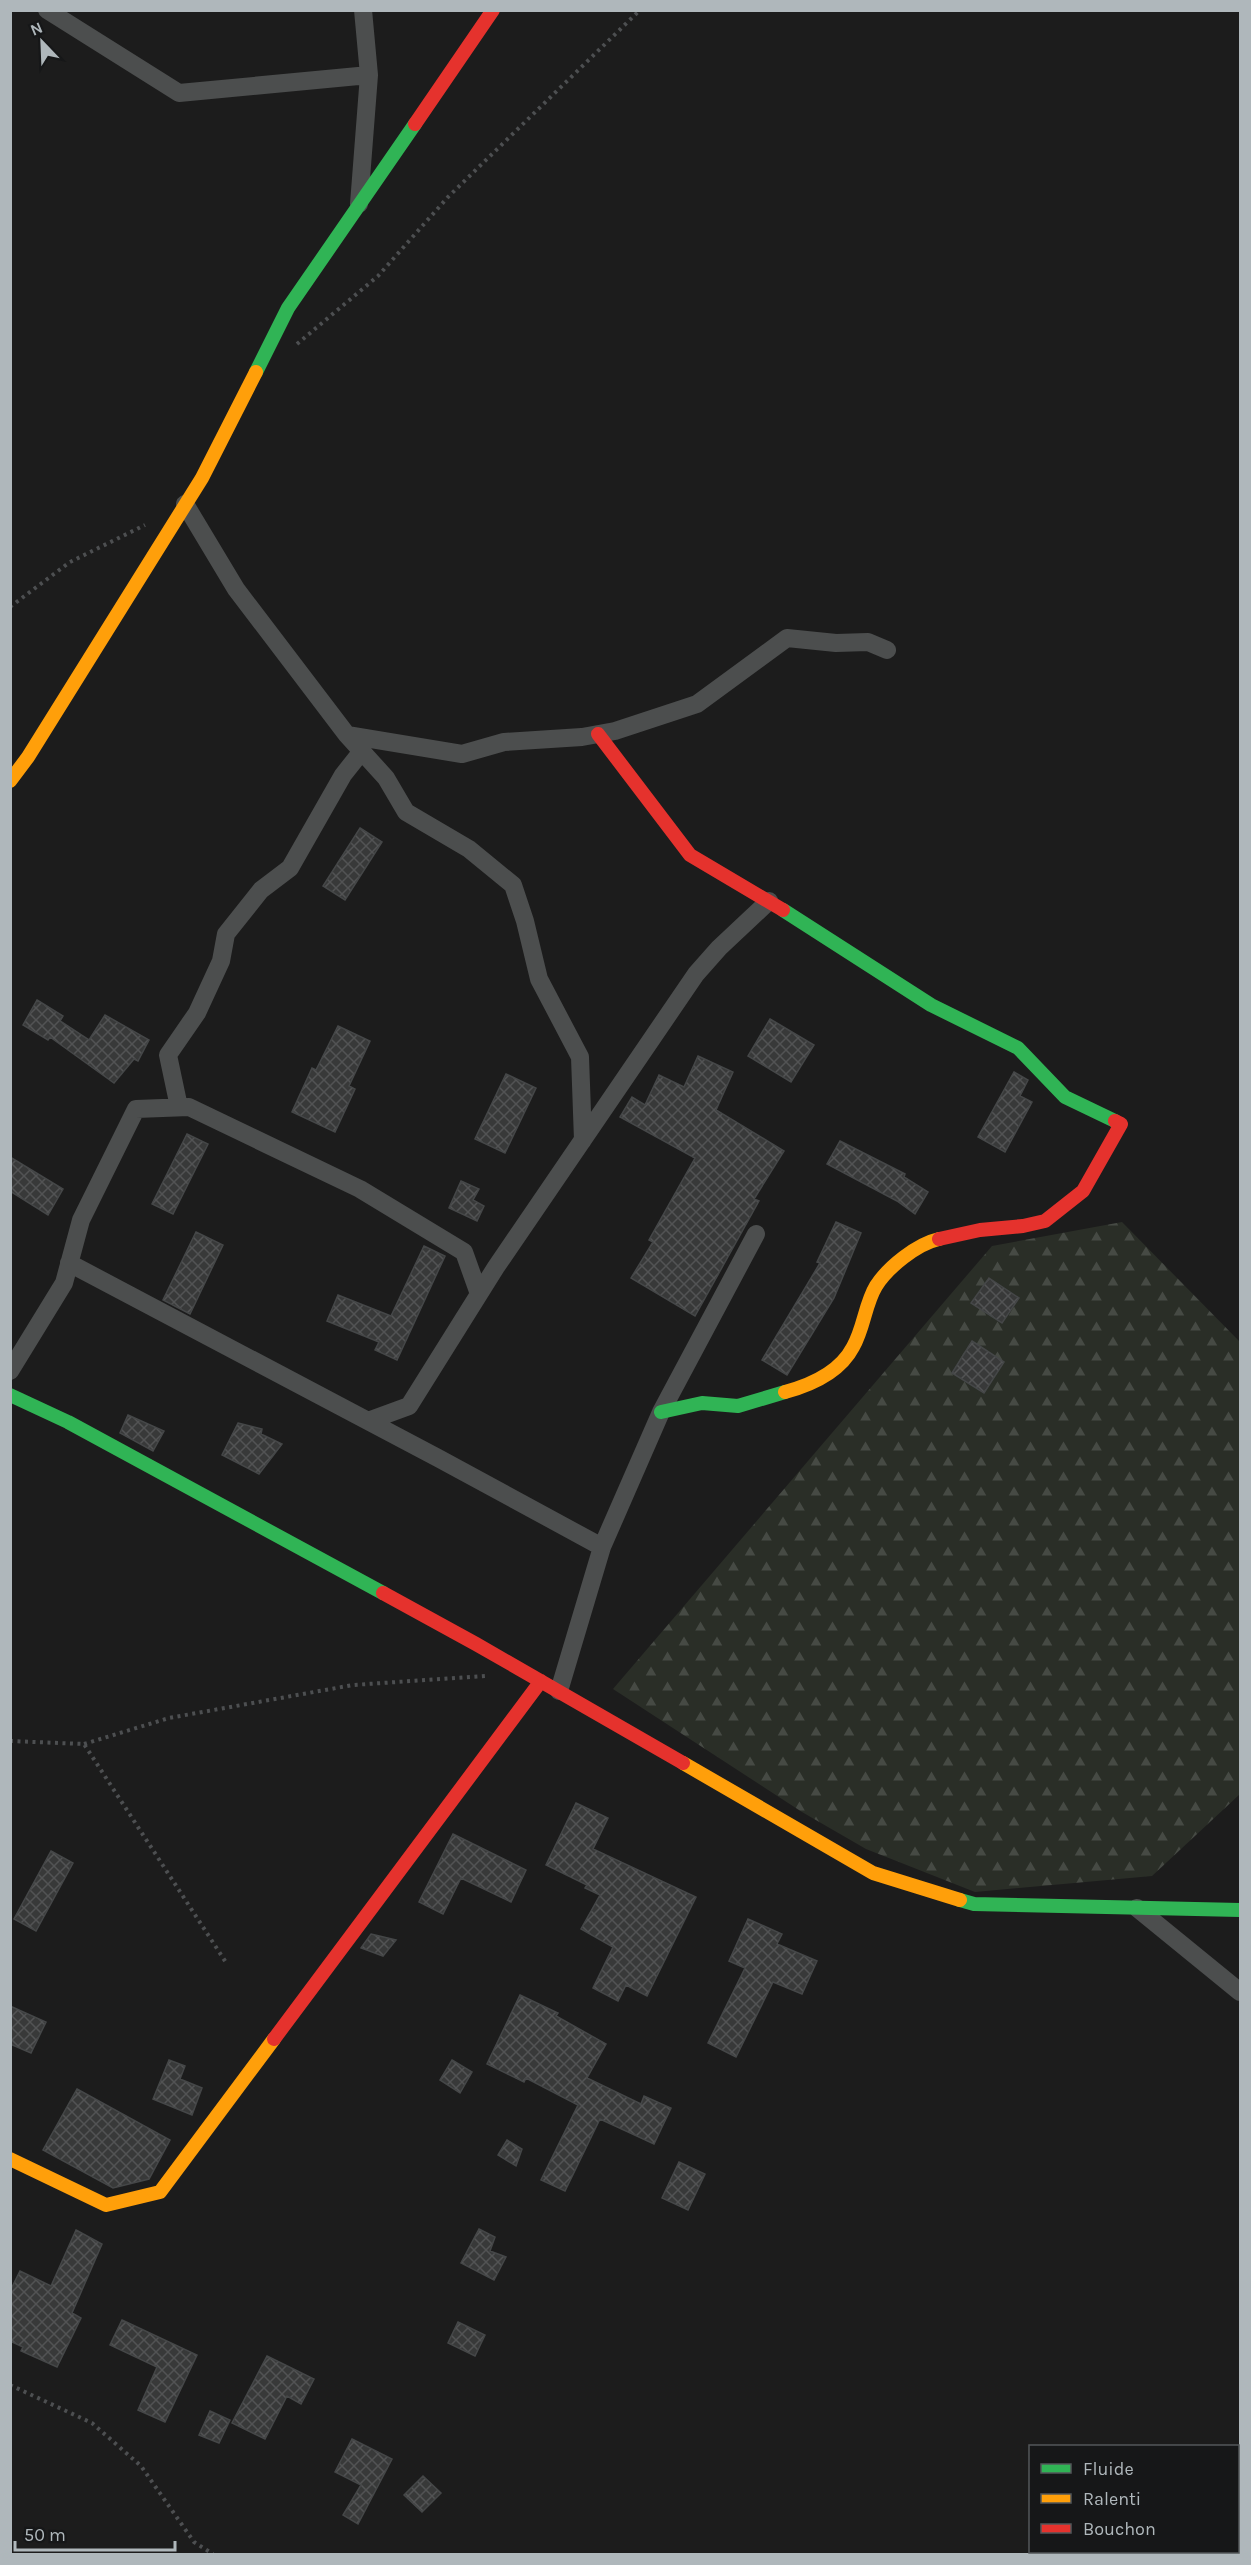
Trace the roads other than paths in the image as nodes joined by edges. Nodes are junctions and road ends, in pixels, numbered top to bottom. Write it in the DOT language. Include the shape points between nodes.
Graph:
graph roads {
  1 [pos="47,10"];
  2 [pos="363,10"];
  3 [pos="493,10"];
  4 [pos="369,75"];
  5 [pos="359,206"];
  6 [pos="185,504"];
  7 [pos="887,650"];
  8 [pos="598,734"];
  9 [pos="347,735"];
  10 [pos="362,751"];
  11 [pos="10,782"];
  12 [pos="769,901"];
  13 [pos="179,1107"];
  14 [pos="583,1140"];
  15 [pos="756,1233"];
  16 [pos="69,1263"];
  17 [pos="479,1294"];
  18 [pos="10,1371"];
  19 [pos="10,1395"];
  20 [pos="661,1412"];
  21 [pos="368,1421"];
  22 [pos="602,1547"];
  23 [pos="541,1681"];
  24 [pos="559,1691"];
  25 [pos="1137,1908"];
  26 [pos="1240,1910"];
  27 [pos="1240,1992"];
  28 [pos="10,2159"];
  1 -- 4 [label="street" via="179,93"];
  2 -- 4 [label="street"];
  3 -- 5 [label="street"];
  4 -- 5 [label="street"];
  5 -- 6 [label="street" via="288,308"];
  6 -- 9 [label="street" via="236,589"];
  6 -- 11 [label="street"];
  7 -- 8 [label="street" via="868,642 787,638 698,704"];
  8 -- 9 [label="street" via="504,742 462,754"];
  8 -- 12 [label="street" via="690,855"];
  9 -- 10 [label="street"];
  10 -- 13 [label="street" via="343,775 290,868 261,890 226,934 221,961 197,1014 168,1055"];
  10 -- 14 [label="street" via="386,778 406,812 469,849 513,885 539,978 580,1057"];
  12 -- 14 [label="street" via="696,974"];
  12 -- 20 [label="street" via="931,1005 1018,1048 1065,1097 1121,1124 1083,1191 1045,1221 932,1240 897,1263 876,1286 854,1348 834,1369 808,1386 738,1406 702,1403"];
  13 -- 16 [label="street" via="136,1109 81,1220"];
  13 -- 17 [label="street" via="189,1107 360,1189 464,1252"];
  14 -- 17 [label="street"];
  15 -- 20 [label="street"];
  16 -- 18 [label="street" via="64,1283"];
  16 -- 21 [label="street"];
  17 -- 21 [label="street" via="409,1406"];
  19 -- 23 [label="street" via="68,1422"];
  20 -- 22 [label="street"];
  21 -- 22 [label="street"];
  22 -- 24 [label="street"];
  23 -- 24 [label="street"];
  23 -- 28 [label="street" via="160,2192 106,2205"];
  24 -- 25 [label="street" via="873,1874 974,1904"];
  25 -- 26 [label="street"];
  25 -- 27 [label="street"];
}
